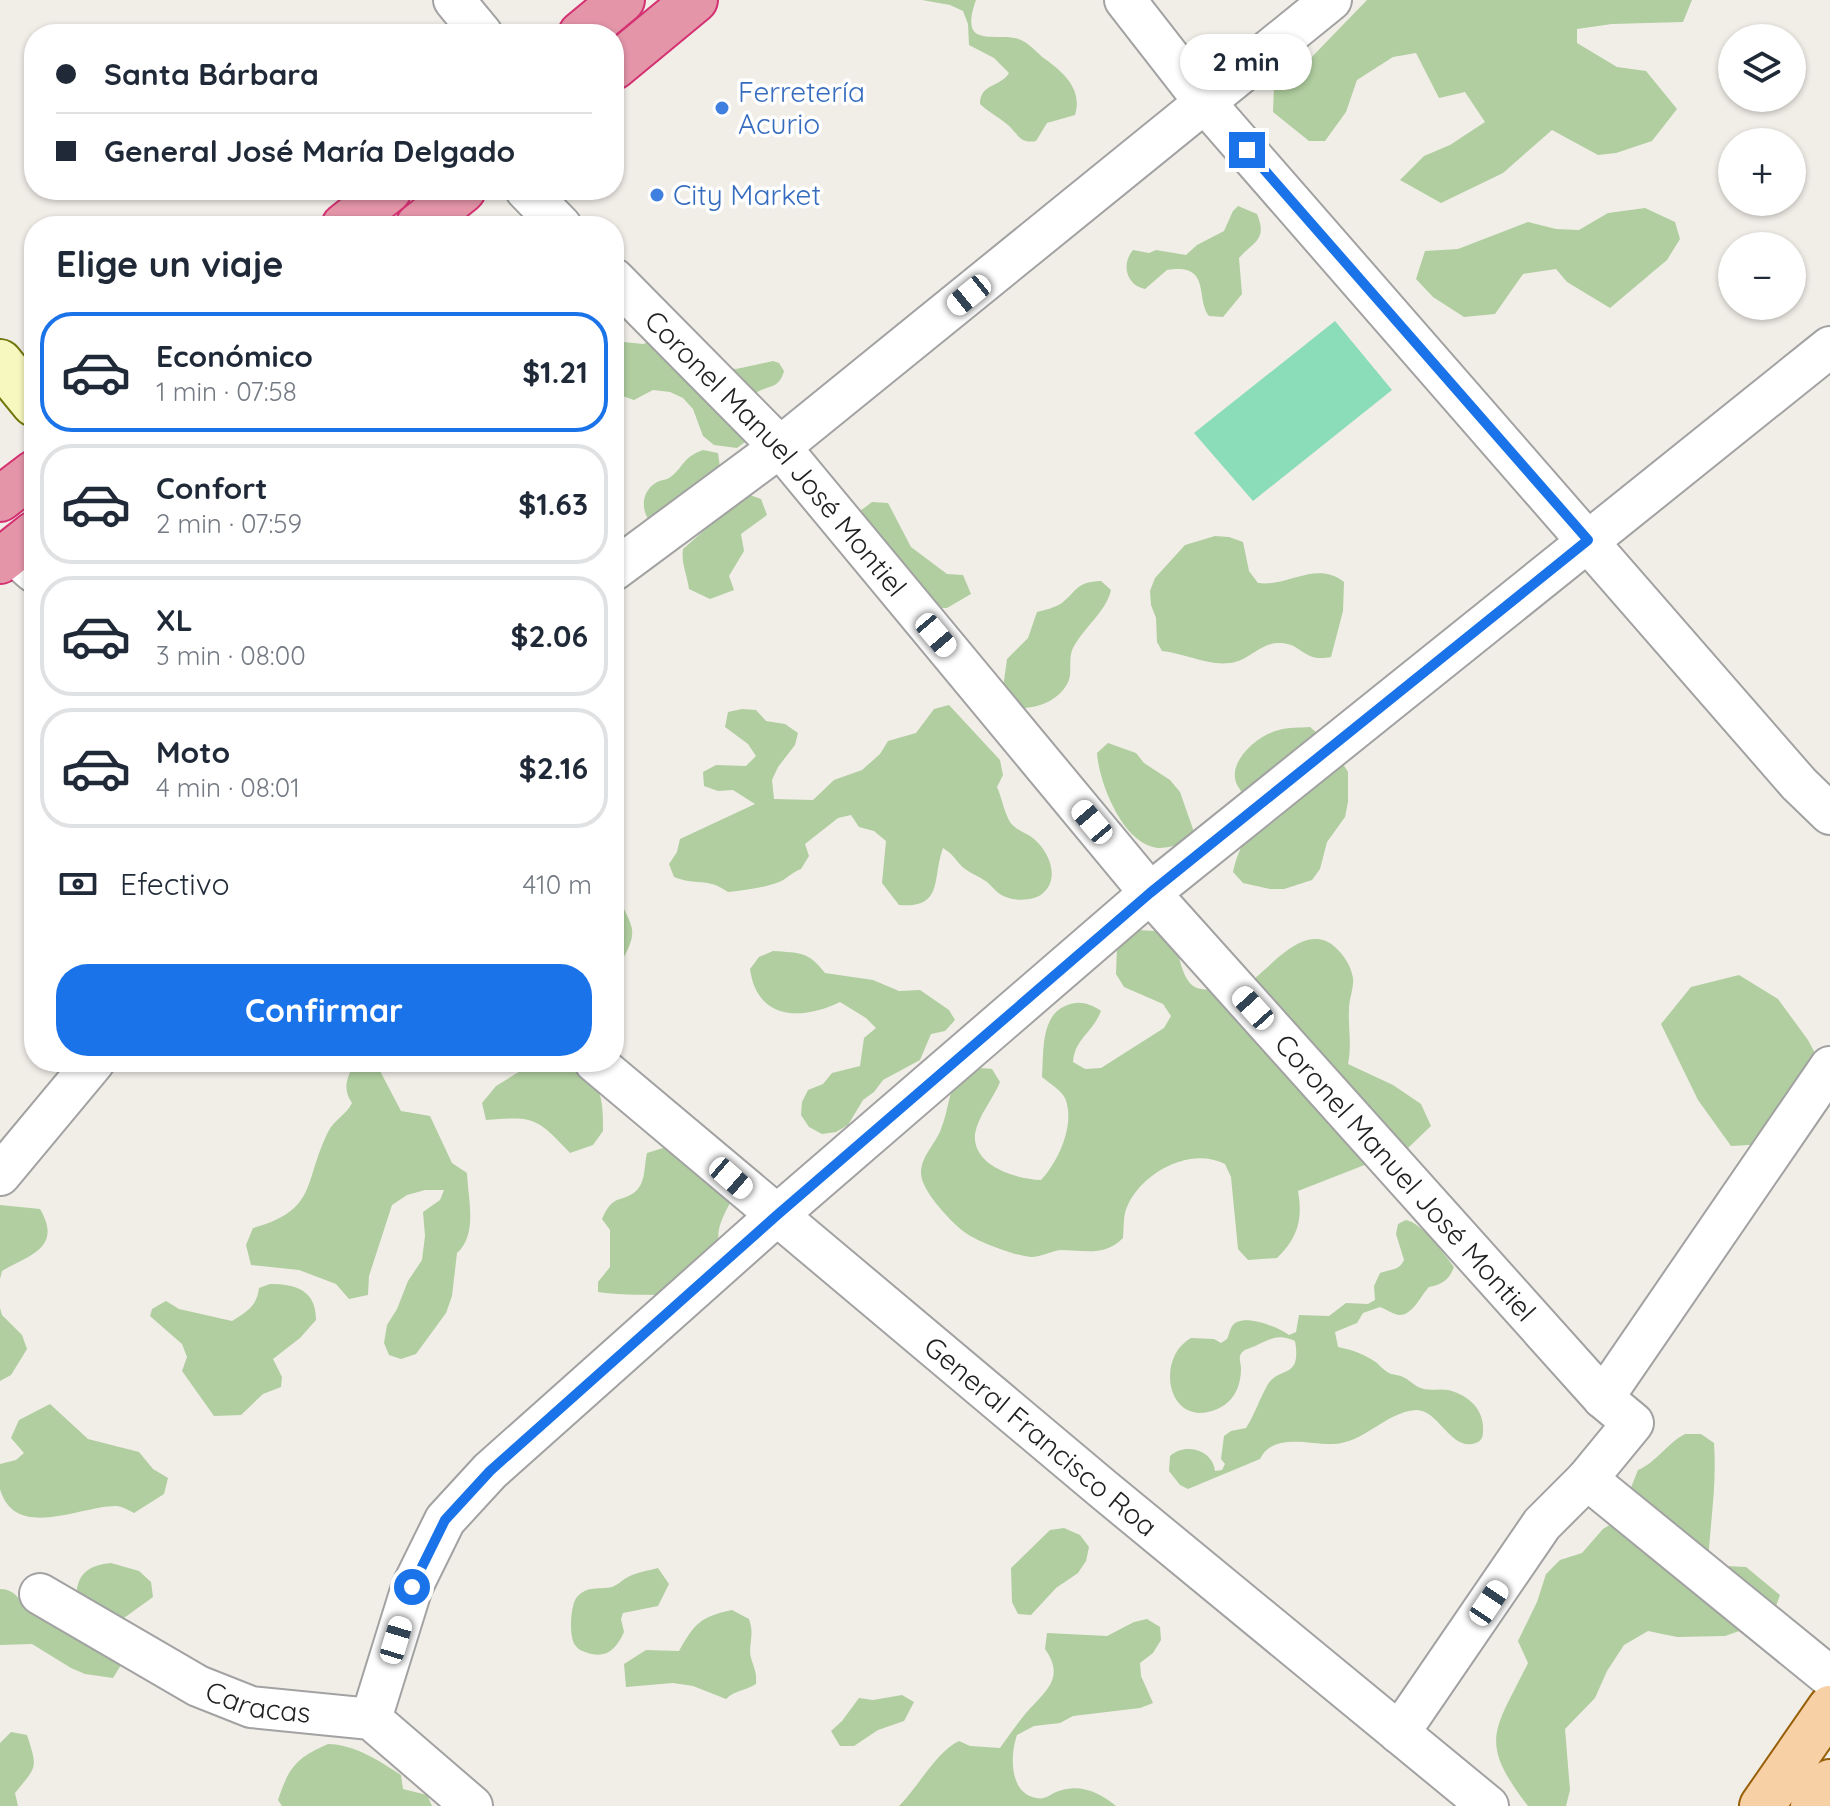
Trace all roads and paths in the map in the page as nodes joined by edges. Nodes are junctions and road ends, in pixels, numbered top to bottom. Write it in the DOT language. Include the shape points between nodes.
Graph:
graph roads {
  1 [pos="454,0"];
  2 [pos="622,0"];
  3 [pos="695,0"];
  4 [pos="1125,0"];
  5 [pos="1331,0"];
  6 [pos="474,24"];
  7 [pos="593,24"];
  8 [pos="624,59"];
  9 [pos="1206,104"];
  10 [pos="376,200"];
  11 [pos="450,200"];
  12 [pos="536,200"];
  13 [pos="356,216"];
  14 [pos="430,216"];
  15 [pos="551,216"];
  16 [pos="624,289"];
  17 [pos="1830,347"];
  18 [pos="0,362"];
  19 [pos="24,392"];
  20 [pos="780,447"];
  21 [pos="24,481"];
  22 [pos="0,499"];
  23 [pos="1588,540"];
  24 [pos="624,563"];
  25 [pos="1830,814"];
  26 [pos="1150,893"];
  27 [pos="1830,1067"];
  28 [pos="86,1072"];
  29 [pos="607,1072"];
  30 [pos="0,1175"];
  31 [pos="776,1216"];
  32 [pos="1603,1398"];
  33 [pos="1587,1479"];
  34 [pos="40,1594"];
  35 [pos="1830,1677"];
  36 [pos="1830,1708"];
  37 [pos="371,1719"];
  38 [pos="1399,1733"];
  39 [pos="1830,1782"];
  40 [pos="472,1806"];
  41 [pos="1488,1806"];
  42 [pos="1762,1806"];
  43 [pos="1813,1806"];
  1 -- 6 [label="street"];
  2 -- 7 [label="highway"];
  3 -- 8 [label="highway"];
  4 -- 9 [label="street"];
  5 -- 9 [label="street"];
  9 -- 20 [label="street"];
  9 -- 23 [label="street"];
  10 -- 13 [label="highway"];
  11 -- 14 [label="highway"];
  12 -- 15 [label="street"];
  16 -- 20 [label="street, Coronel Manuel José Montiel"];
  17 -- 23 [label="street"];
  18 -- 19 [label="street"];
  20 -- 24 [label="street"];
  20 -- 26 [label="street, Coronel Manuel José Montiel"];
  21 -- 22 [label="highway"];
  23 -- 25 [label="street"];
  23 -- 26 [label="street"];
  26 -- 31 [label="street"];
  26 -- 32 [label="street, Coronel Manuel José Montiel"];
  27 -- 32 [label="street"];
  28 -- 30 [label="street"];
  29 -- 31 [label="street, General Francisco Roa"];
  31 -- 37 [label="street" via="490,1471 445,1520 412,1587"];
  31 -- 38 [label="street, General Francisco Roa"];
  32 -- 33 [label="street, Coronel Manuel José Montiel" via="1633,1423"];
  33 -- 35 [label="street"];
  33 -- 38 [label="street" via="1542,1524"];
  34 -- 37 [label="street, Caracas" via="198,1686 251,1707"];
  36 -- 42 [label="main road"];
  37 -- 40 [label="street"];
  38 -- 41 [label="street, General Francisco Roa"];
  39 -- 43 [label="main road"];
}
